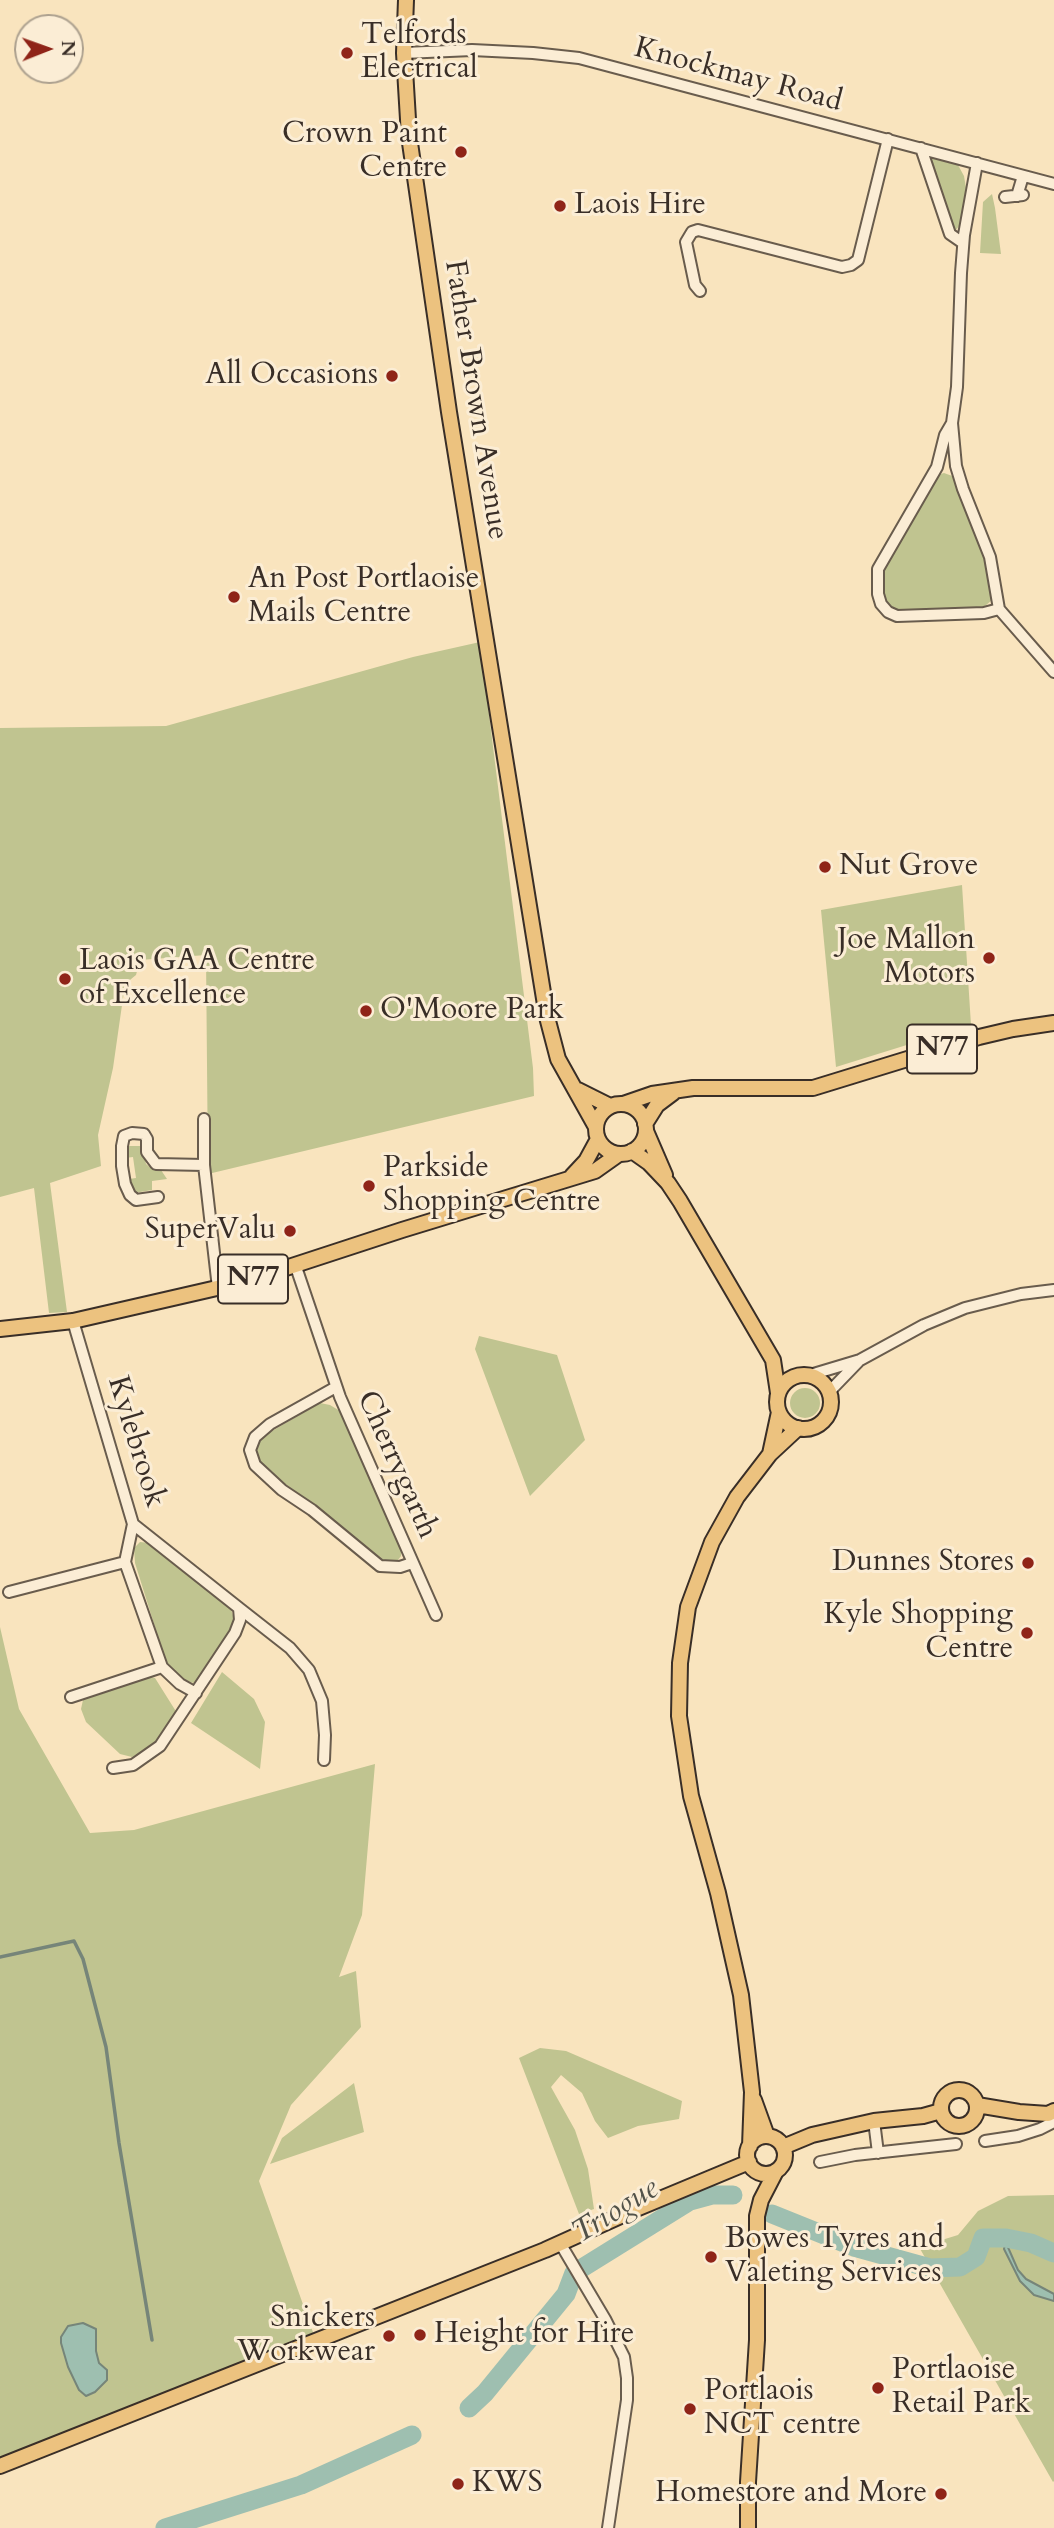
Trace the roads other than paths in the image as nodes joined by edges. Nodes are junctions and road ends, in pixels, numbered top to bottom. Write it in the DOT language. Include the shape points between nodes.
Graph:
graph roads {
  1 [pos="406,0"];
  2 [pos="404,53"];
  3 [pos="888,139"];
  4 [pos="921,148"];
  5 [pos="977,163"];
  6 [pos="1023,176"];
  7 [pos="1054,184"];
  8 [pos="1015,196"];
  9 [pos="963,243"];
  10 [pos="700,291"];
  11 [pos="952,423"];
  12 [pos="956,466"];
  13 [pos="937,467"];
  14 [pos="999,609"];
  15 [pos="1054,672"];
  16 [pos="1054,1023"];
  17 [pos="578,1090"];
  18 [pos="674,1092"];
  19 [pos="616,1105"];
  20 [pos="204,1119"];
  21 [pos="646,1127"];
  22 [pos="597,1133"];
  23 [pos="625,1152"];
  24 [pos="204,1165"];
  25 [pos="572,1178"];
  26 [pos="668,1183"];
  27 [pos="158,1197"];
  28 [pos="295,1264"];
  29 [pos="218,1288"];
  30 [pos="1054,1290"];
  31 [pos="73,1321"];
  32 [pos="0,1329"];
  33 [pos="773,1360"];
  34 [pos="860,1360"];
  35 [pos="803,1376"];
  36 [pos="336,1387"];
  37 [pos="829,1392"];
  38 [pos="778,1393"];
  39 [pos="779,1412"];
  40 [pos="798,1428"];
  41 [pos="770,1454"];
  42 [pos="133,1524"];
  43 [pos="125,1562"];
  44 [pos="412,1563"];
  45 [pos="9,1592"];
  46 [pos="239,1608"];
  47 [pos="436,1615"];
  48 [pos="162,1667"];
  49 [pos="196,1693"];
  50 [pos="71,1697"];
  51 [pos="324,1760"];
  52 [pos="113,1768"];
  53 [pos="752,2092"];
  54 [pos="977,2105"];
  55 [pos="941,2111"];
  56 [pos="1054,2112"];
  57 [pos="874,2121"];
  58 [pos="1054,2122"];
  59 [pos="767,2136"];
  60 [pos="985,2141"];
  61 [pos="956,2144"];
  62 [pos="750,2146"];
  63 [pos="783,2147"];
  64 [pos="878,2152"];
  65 [pos="820,2162"];
  66 [pos="753,2166"];
  67 [pos="776,2171"];
  68 [pos="761,2200"];
  69 [pos="560,2244"];
  70 [pos="0,2466"];
  71 [pos="608,2528"];
  72 [pos="748,2528"];
  1 -- 2 [label="main road, Father Brown Avenue"];
  2 -- 3 [label="street, Knockmay Road" via="472,50 579,58"];
  2 -- 17 [label="main road, Father Brown Avenue" via="409,136 439,342 547,1017 558,1059"];
  3 -- 4 [label="street, Knockmay Road"];
  3 -- 10 [label="street" via="858,260 842,267 698,230 686,242"];
  4 -- 5 [label="street, Knockmay Road"];
  4 -- 9 [label="street" via="950,234"];
  5 -- 6 [label="street, Knockmay Road"];
  5 -- 9 [label="street"];
  6 -- 7 [label="street, Knockmay Road"];
  6 -- 8 [label="street"];
  9 -- 11 [label="street"];
  11 -- 12 [label="street"];
  11 -- 13 [label="street"];
  12 -- 13 [label="street"];
  12 -- 14 [label="street" via="990,557"];
  13 -- 14 [label="street" via="878,569 881,604 888,612 908,617"];
  14 -- 15 [label="street"];
  16 -- 18 [label="main road, N77" via="979,1037 813,1088 715,1087"];
  17 -- 19 [label="main road"];
  17 -- 22 [label="main road, Father Brown Avenue"];
  18 -- 19 [label="main road, N77"];
  18 -- 21 [label="main road, N77" via="657,1105"];
  19 -- 21 [label="main road" via="635,1108"];
  19 -- 22 [label="main road" via="600,1114"];
  20 -- 24 [label="street"];
  21 -- 23 [label="main road, N77" via="641,1143"];
  21 -- 26 [label="main road"];
  22 -- 23 [label="main road" via="607,1149"];
  22 -- 25 [label="main road" via="586,1161"];
  23 -- 25 [label="main road, N77" via="595,1171"];
  23 -- 26 [label="main road" via="649,1163"];
  24 -- 27 [label="street" via="156,1164 147,1152 144,1134 124,1136 122,1166 130,1195 136,1200"];
  24 -- 29 [label="street"];
  25 -- 28 [label="main road, N77"];
  26 -- 33 [label="main road"];
  28 -- 29 [label="main road, N77"];
  28 -- 36 [label="street, Cherrygarth"];
  29 -- 31 [label="main road, N77"];
  30 -- 34 [label="street" via="965,1308"];
  31 -- 32 [label="main road, N77"];
  31 -- 42 [label="street, Kylebrook"];
  33 -- 35 [label="main road"];
  33 -- 38 [label="main road"];
  34 -- 35 [label="street"];
  34 -- 37 [label="street"];
  35 -- 37 [label="main road" via="822,1381"];
  35 -- 38 [label="main road" via="786,1382"];
  36 -- 44 [label="street, Cherrygarth"];
  36 -- 44 [label="street, Cherrygarth" via="255,1437 250,1450 255,1465 380,1566"];
  37 -- 40 [label="main road" via="830,1411 822,1422"];
  38 -- 39 [label="main road"];
  39 -- 40 [label="main road"];
  39 -- 41 [label="main road"];
  40 -- 41 [label="main road"];
  41 -- 53 [label="main road" via="724,1518 703,1562 682,1637 679,1684 691,1796 741,1995"];
  42 -- 43 [label="street"];
  42 -- 46 [label="street, Kylebrook"];
  43 -- 45 [label="street"];
  43 -- 48 [label="street"];
  44 -- 47 [label="street, Cherrygarth"];
  46 -- 49 [label="street" via="235,1633"];
  46 -- 51 [label="street, Kylebrook" via="290,1648 309,1670 323,1702"];
  48 -- 49 [label="street"];
  48 -- 50 [label="street"];
  49 -- 52 [label="street" via="160,1746 133,1765"];
  53 -- 59 [label="main road"];
  53 -- 62 [label="main road"];
  54 -- 55 [label="main road" via="973,2119 964,2125 949,2124"];
  54 -- 55 [label="main road" via="968,2092 953,2090 944,2096"];
  54 -- 56 [label="main road"];
  55 -- 57 [label="main road"];
  57 -- 63 [label="main road" via="810,2135"];
  57 -- 64 [label="street"];
  58 -- 60 [label="street" via="1018,2136"];
  59 -- 62 [label="main road"];
  59 -- 63 [label="main road"];
  61 -- 64 [label="street"];
  62 -- 66 [label="main road"];
  63 -- 67 [label="main road" via="784,2160"];
  64 -- 65 [label="street"];
  66 -- 67 [label="main road" via="767,2173"];
  66 -- 68 [label="main road"];
  66 -- 69 [label="main road" via="636,2209"];
  67 -- 68 [label="main road"];
  68 -- 72 [label="main road"];
  69 -- 70 [label="main road"];
  69 -- 71 [label="street" via="624,2357 627,2400"];
}
